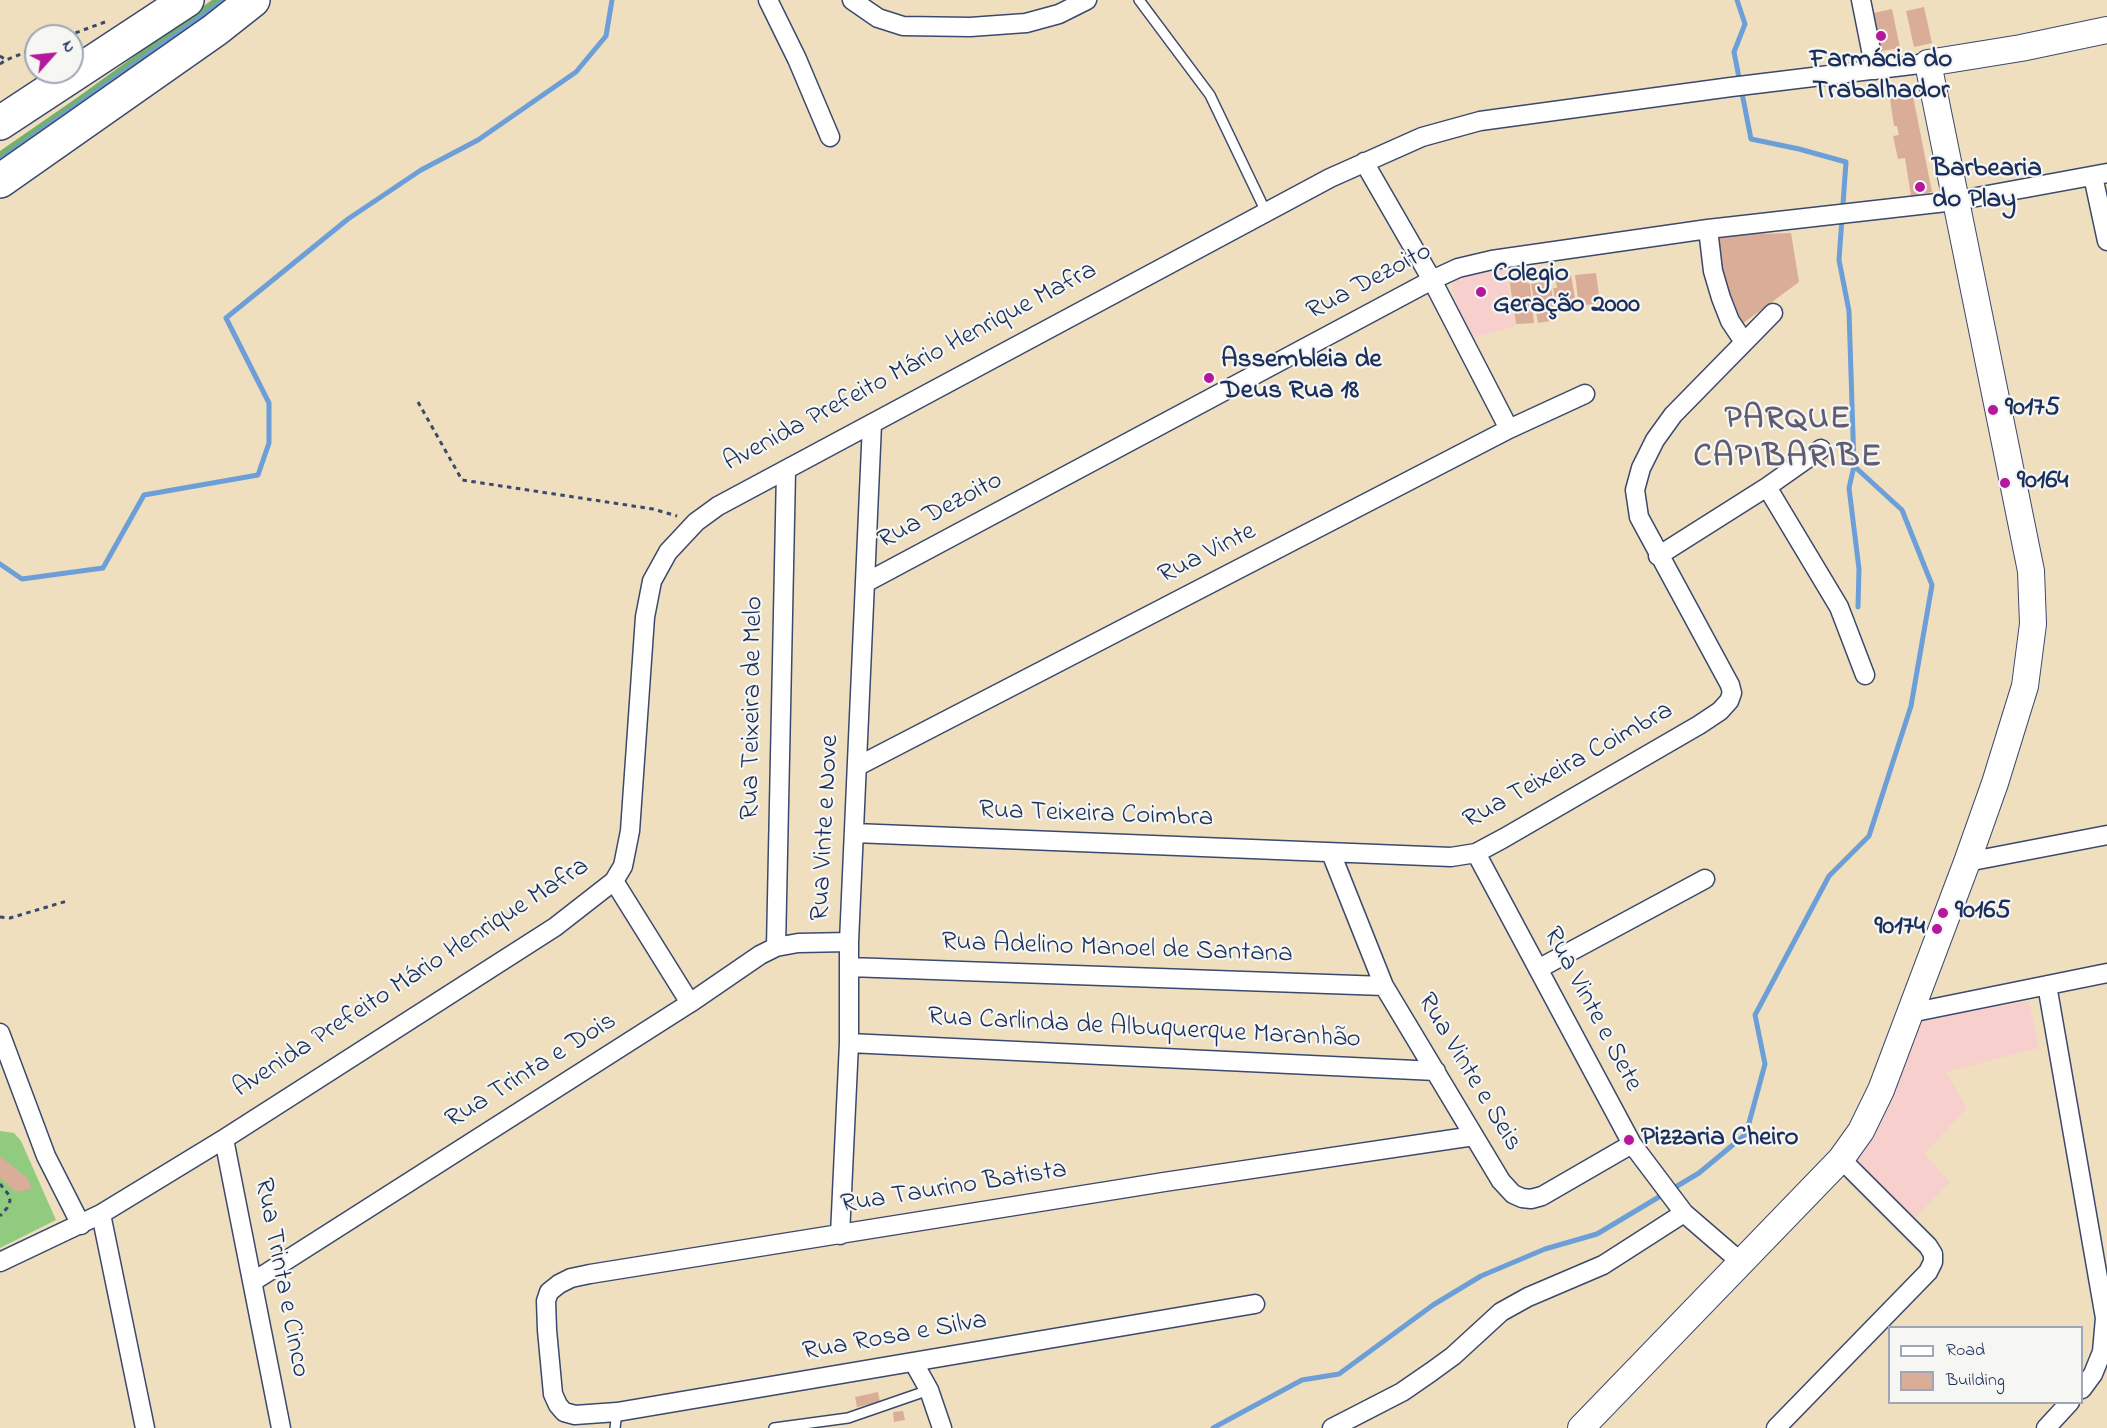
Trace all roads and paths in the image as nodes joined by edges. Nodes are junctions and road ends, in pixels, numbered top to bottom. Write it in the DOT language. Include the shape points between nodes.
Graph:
graph roads {
  1 [pos="187,0"];
  2 [pos="253,0"];
  3 [pos="768,0"];
  4 [pos="852,0"];
  5 [pos="1087,0"];
  6 [pos="1139,0"];
  7 [pos="1861,0"];
  8 [pos="2107,30"];
  9 [pos="24,53"];
  10 [pos="0,56"];
  11 [pos="6,60"];
  12 [pos="1928,63"];
  13 [pos="0,64"];
  14 [pos="1875,70"];
  15 [pos="0,123"];
  16 [pos="830,137"];
  17 [pos="1364,162"];
  18 [pos="2100,174"];
  19 [pos="0,181"];
  20 [pos="1955,201"];
  21 [pos="1266,212"];
  22 [pos="1708,229"];
  23 [pos="2107,241"];
  24 [pos="1432,280"];
  25 [pos="1773,312"];
  26 [pos="1744,342"];
  27 [pos="1585,394"];
  28 [pos="418,402"];
  29 [pos="872,424"];
  30 [pos="1509,429"];
  31 [pos="1821,449"];
  32 [pos="786,471"];
  33 [pos="1767,487"];
  34 [pos="696,522"];
  35 [pos="1658,556"];
  36 [pos="866,583"];
  37 [pos="1865,675"];
  38 [pos="858,766"];
  39 [pos="854,833"];
  40 [pos="2107,835"];
  41 [pos="1331,853"];
  42 [pos="1476,853"];
  43 [pos="1967,862"];
  44 [pos="1705,879"];
  45 [pos="614,881"];
  46 [pos="67,901"];
  47 [pos="0,917"];
  48 [pos="849,942"];
  49 [pos="776,947"];
  50 [pos="849,967"];
  51 [pos="1538,969"];
  52 [pos="2107,972"];
  53 [pos="2047,985"];
  54 [pos="1384,986"];
  55 [pos="690,1003"];
  56 [pos="1910,1013"];
  57 [pos="0,1033"];
  58 [pos="849,1043"];
  59 [pos="1436,1071"];
  60 [pos="1474,1136"];
  61 [pos="224,1139"];
  62 [pos="1632,1144"];
  63 [pos="1842,1159"];
  64 [pos="0,1184"];
  65 [pos="1679,1207"];
  66 [pos="100,1214"];
  67 [pos="0,1216"];
  68 [pos="81,1225"];
  69 [pos="840,1234"];
  70 [pos="0,1262"];
  71 [pos="1742,1263"];
  72 [pos="254,1281"];
  73 [pos="1255,1304"];
  74 [pos="2106,1318"];
  75 [pos="914,1363"];
  76 [pos="2083,1388"];
  77 [pos="929,1390"];
  78 [pos="553,1394"];
  79 [pos="2068,1404"];
  80 [pos="616,1420"];
  81 [pos="145,1428"];
  82 [pos="282,1428"];
  83 [pos="774,1428"];
  84 [pos="942,1428"];
  85 [pos="1332,1428"];
  86 [pos="1581,1428"];
  87 [pos="1776,1428"];
  88 [pos="2046,1428"];
  1 -- 15 [label="highway"];
  2 -- 19 [label="highway"];
  3 -- 16 [label="street"];
  4 -- 5 [label="street" via="878,18 903,26 970,27 1026,23 1059,14"];
  6 -- 21 [label="lane" via="1210,95"];
  7 -- 14 [label="street"];
  8 -- 12 [label="street, Avenida Prefeito Mário Henrique Mafra"];
  9 -- 11 [label="path"];
  10 -- 11 [label="path"];
  11 -- 13 [label="path"];
  12 -- 14 [label="street, Avenida Prefeito Mário Henrique Mafra"];
  12 -- 20 [label="street"];
  14 -- 17 [label="street, Avenida Prefeito Mário Henrique Mafra" via="1480,121 1422,136"];
  17 -- 21 [label="street, Avenida Prefeito Mário Henrique Mafra"];
  17 -- 24 [label="street"];
  18 -- 20 [label="street, Rua Dezoito"];
  18 -- 23 [label="street"];
  20 -- 22 [label="street, Rua Dezoito"];
  20 -- 43 [label="street" via="2029,559 2033,624 2025,686"];
  21 -- 29 [label="street, Avenida Prefeito Mário Henrique Mafra"];
  22 -- 24 [label="street, Rua Dezoito" via="1492,260 1458,268"];
  22 -- 26 [label="street" via="1721,298"];
  24 -- 30 [label="street"];
  24 -- 36 [label="street, Rua Dezoito"];
  25 -- 26 [label="street, Rua Teixeira Coimbra"];
  26 -- 35 [label="street, Rua Teixeira Coimbra" via="1673,415 1641,468 1635,503"];
  27 -- 30 [label="street, Rua Vinte"];
  28 -- 34 [label="path" via="462,480 653,509"];
  29 -- 32 [label="street, Avenida Prefeito Mário Henrique Mafra"];
  29 -- 36 [label="street, Rua Vinte e Nove"];
  30 -- 38 [label="street, Rua Vinte"];
  31 -- 33 [label="street"];
  32 -- 34 [label="street, Avenida Prefeito Mário Henrique Mafra" via="718,506"];
  32 -- 49 [label="street, Rua Teixeira de Melo"];
  33 -- 35 [label="street"];
  33 -- 37 [label="street" via="1839,607"];
  34 -- 45 [label="street, Avenida Prefeito Mário Henrique Mafra" via="668,552 652,581 645,617 630,831 623,866"];
  35 -- 42 [label="street, Rua Teixeira Coimbra" via="1730,685 1729,701 1699,725"];
  36 -- 38 [label="street, Rua Vinte e Nove"];
  38 -- 39 [label="street, Rua Vinte e Nove"];
  39 -- 41 [label="street, Rua Teixeira Coimbra"];
  39 -- 48 [label="street, Rua Vinte e Nove"];
  40 -- 43 [label="street"];
  41 -- 42 [label="street, Rua Teixeira Coimbra" via="1451,857"];
  41 -- 54 [label="street, Rua Vinte e Seis"];
  42 -- 51 [label="street, Rua Vinte e Sete"];
  43 -- 56 [label="street"];
  44 -- 51 [label="street"];
  45 -- 55 [label="street"];
  45 -- 61 [label="street, Avenida Prefeito Mário Henrique Mafra" via="555,927"];
  46 -- 47 [label="path" via="10,918"];
  48 -- 49 [label="street, Rua Trinta e Dois"];
  48 -- 50 [label="street, Rua Vinte e Nove"];
  49 -- 55 [label="street, Rua Trinta e Dois"];
  50 -- 54 [label="street, Rua Adelino Manoel de Santana"];
  50 -- 58 [label="street, Rua Vinte e Nove"];
  51 -- 62 [label="street, Rua Vinte e Sete"];
  52 -- 53 [label="street"];
  53 -- 56 [label="street"];
  53 -- 74 [label="street"];
  54 -- 59 [label="street, Rua Vinte e Seis"];
  55 -- 72 [label="street, Rua Trinta e Dois"];
  56 -- 63 [label="street" via="1881,1090"];
  57 -- 68 [label="street" via="46,1156"];
  58 -- 59 [label="street, Rua Carlinda de Albuquerque Maranhão"];
  58 -- 69 [label="street, Rua Vinte e Nove"];
  59 -- 60 [label="street, Rua Vinte e Seis"];
  60 -- 62 [label="street, Rua Vinte e Seis" via="1501,1181 1513,1194 1531,1199"];
  60 -- 69 [label="street, Rua Taurino Batista"];
  61 -- 66 [label="street, Avenida Prefeito Mário Henrique Mafra"];
  61 -- 72 [label="street, Rua Trinta e Cinco"];
  62 -- 65 [label="street, Rua Vinte e Sete"];
  63 -- 71 [label="street"];
  63 -- 87 [label="street" via="1928,1246 1933,1262 1928,1272"];
  64 -- 67 [label="path" via="9,1201"];
  65 -- 71 [label="street, Rua Vinte e Sete"];
  65 -- 85 [label="street" via="1603,1265 1501,1312 1453,1356 1402,1392"];
  66 -- 68 [label="street, Avenida Prefeito Mário Henrique Mafra"];
  66 -- 81 [label="street"];
  68 -- 70 [label="street, Avenida Prefeito Mário Henrique Mafra"];
  69 -- 78 [label="street, Rua Taurino Batista" via="590,1274 560,1284 549,1292 546,1301"];
  71 -- 86 [label="street"];
  72 -- 82 [label="street, Rua Trinta e Cinco"];
  73 -- 75 [label="street, Rua Rosa e Silva"];
  74 -- 76 [label="street" via="2102,1352"];
  75 -- 77 [label="street"];
  75 -- 80 [label="street, Rua Rosa e Silva"];
  77 -- 83 [label="lane" via="848,1418"];
  77 -- 84 [label="street"];
  78 -- 80 [label="street, Rua Rosa e Silva" via="564,1412"];
  79 -- 88 [label="street"];
}
